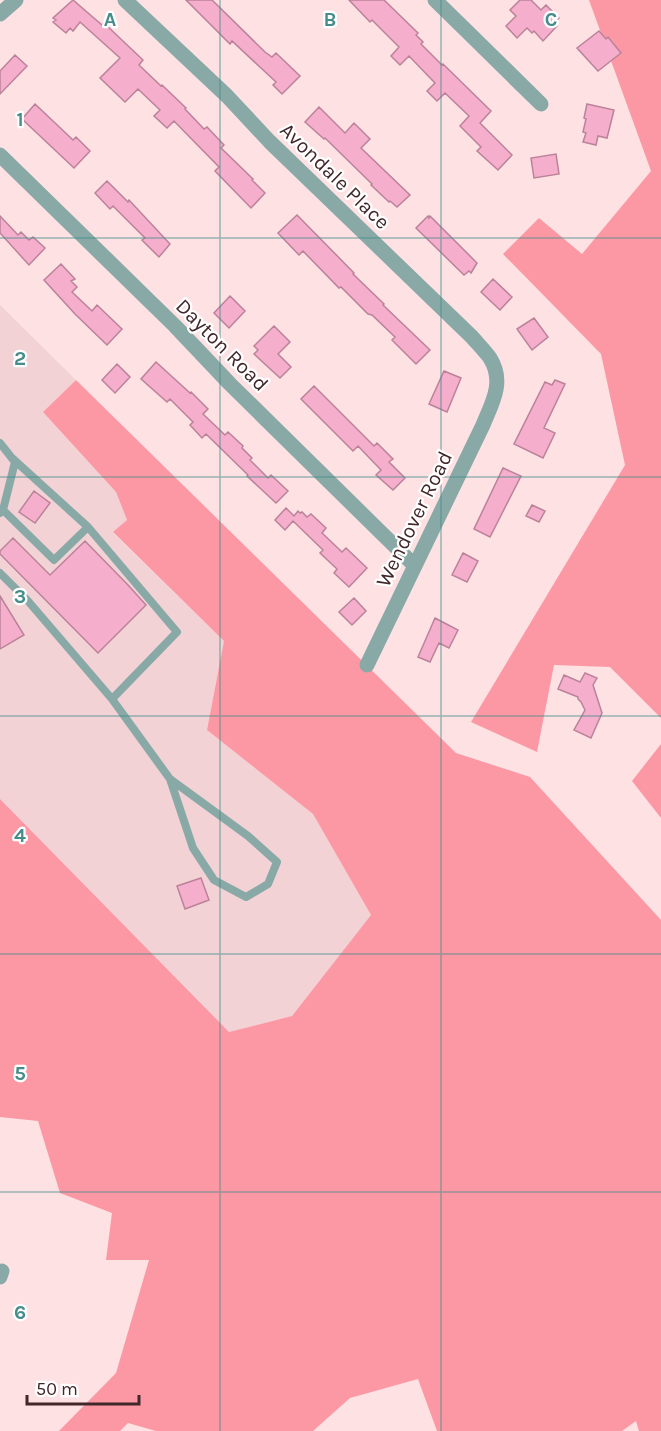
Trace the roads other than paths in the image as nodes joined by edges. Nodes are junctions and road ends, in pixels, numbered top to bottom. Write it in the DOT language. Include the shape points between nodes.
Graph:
graph roads {
  1 [pos="16,0"];
  2 [pos="125,0"];
  3 [pos="435,0"];
  4 [pos="0,15"];
  5 [pos="541,104"];
  6 [pos="0,155"];
  7 [pos="496,391"];
  8 [pos="0,443"];
  9 [pos="12,458"];
  10 [pos="1,512"];
  11 [pos="88,527"];
  12 [pos="414,565"];
  13 [pos="0,573"];
  14 [pos="367,665"];
  15 [pos="112,699"];
  16 [pos="170,779"];
  1 -- 4 [label="street"];
  2 -- 7 [label="street, Avondale Place" via="472,337 498,375"];
  3 -- 5 [label="street"];
  6 -- 12 [label="street, Dayton Road"];
  7 -- 12 [label="street, Wendover Road"];
  8 -- 9 [label="lane"];
  9 -- 10 [label="lane" via="15,462"];
  9 -- 11 [label="lane"];
  10 -- 11 [label="lane" via="54,560"];
  11 -- 15 [label="lane" via="177,632"];
  12 -- 14 [label="street, Wendover Road"];
  13 -- 15 [label="lane"];
  15 -- 16 [label="lane"];
  16 -- 16 [label="lane" via="193,848 214,880 246,897 268,884 277,862"];
}
